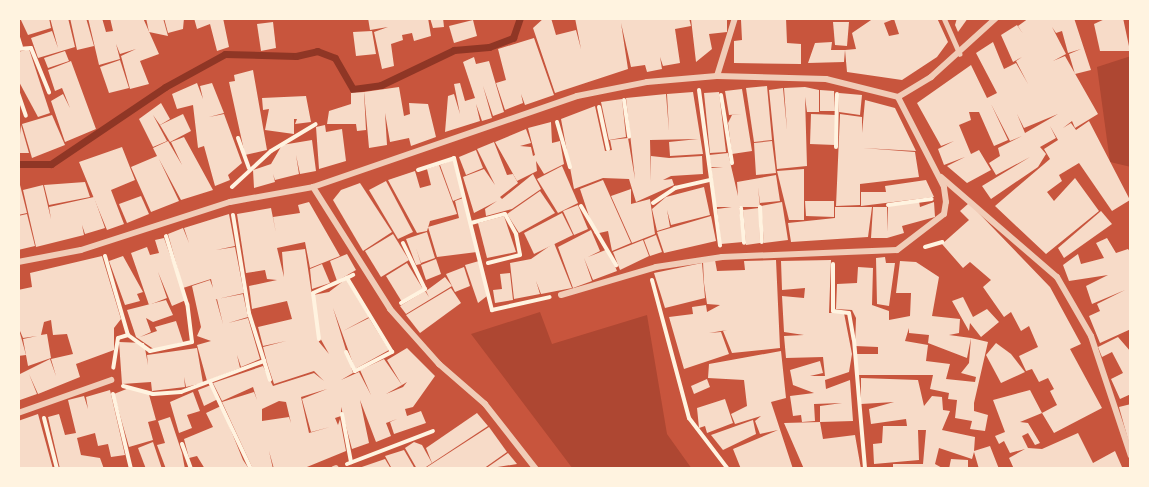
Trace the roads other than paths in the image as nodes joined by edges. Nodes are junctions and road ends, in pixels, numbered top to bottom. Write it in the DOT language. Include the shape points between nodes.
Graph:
graph roads {
  1 [pos="735,18"];
  2 [pos="944,18"];
  3 [pos="996,18"];
  4 [pos="960,54"];
  5 [pos="717,76"];
  6 [pos="898,97"];
  7 [pos="938,175"];
  8 [pos="313,187"];
  9 [pos="18,262"];
  10 [pos="561,295"];
  11 [pos="111,380"];
  12 [pos="18,414"];
  13 [pos="1131,456"];
  14 [pos="536,469"];
  1 -- 5 [label="street"];
  2 -- 4 [label="lane"];
  3 -- 4 [label="street"];
  4 -- 6 [label="street"];
  5 -- 6 [label="street" via="826,79"];
  5 -- 8 [label="street" via="577,96"];
  6 -- 7 [label="street"];
  7 -- 10 [label="street" via="944,214 927,232 897,250 721,257 656,267"];
  7 -- 13 [label="street" via="1057,277 1091,336"];
  8 -- 9 [label="street" via="230,202 101,243"];
  8 -- 14 [label="street" via="390,309 439,364 485,404"];
  11 -- 12 [label="street"];
}
